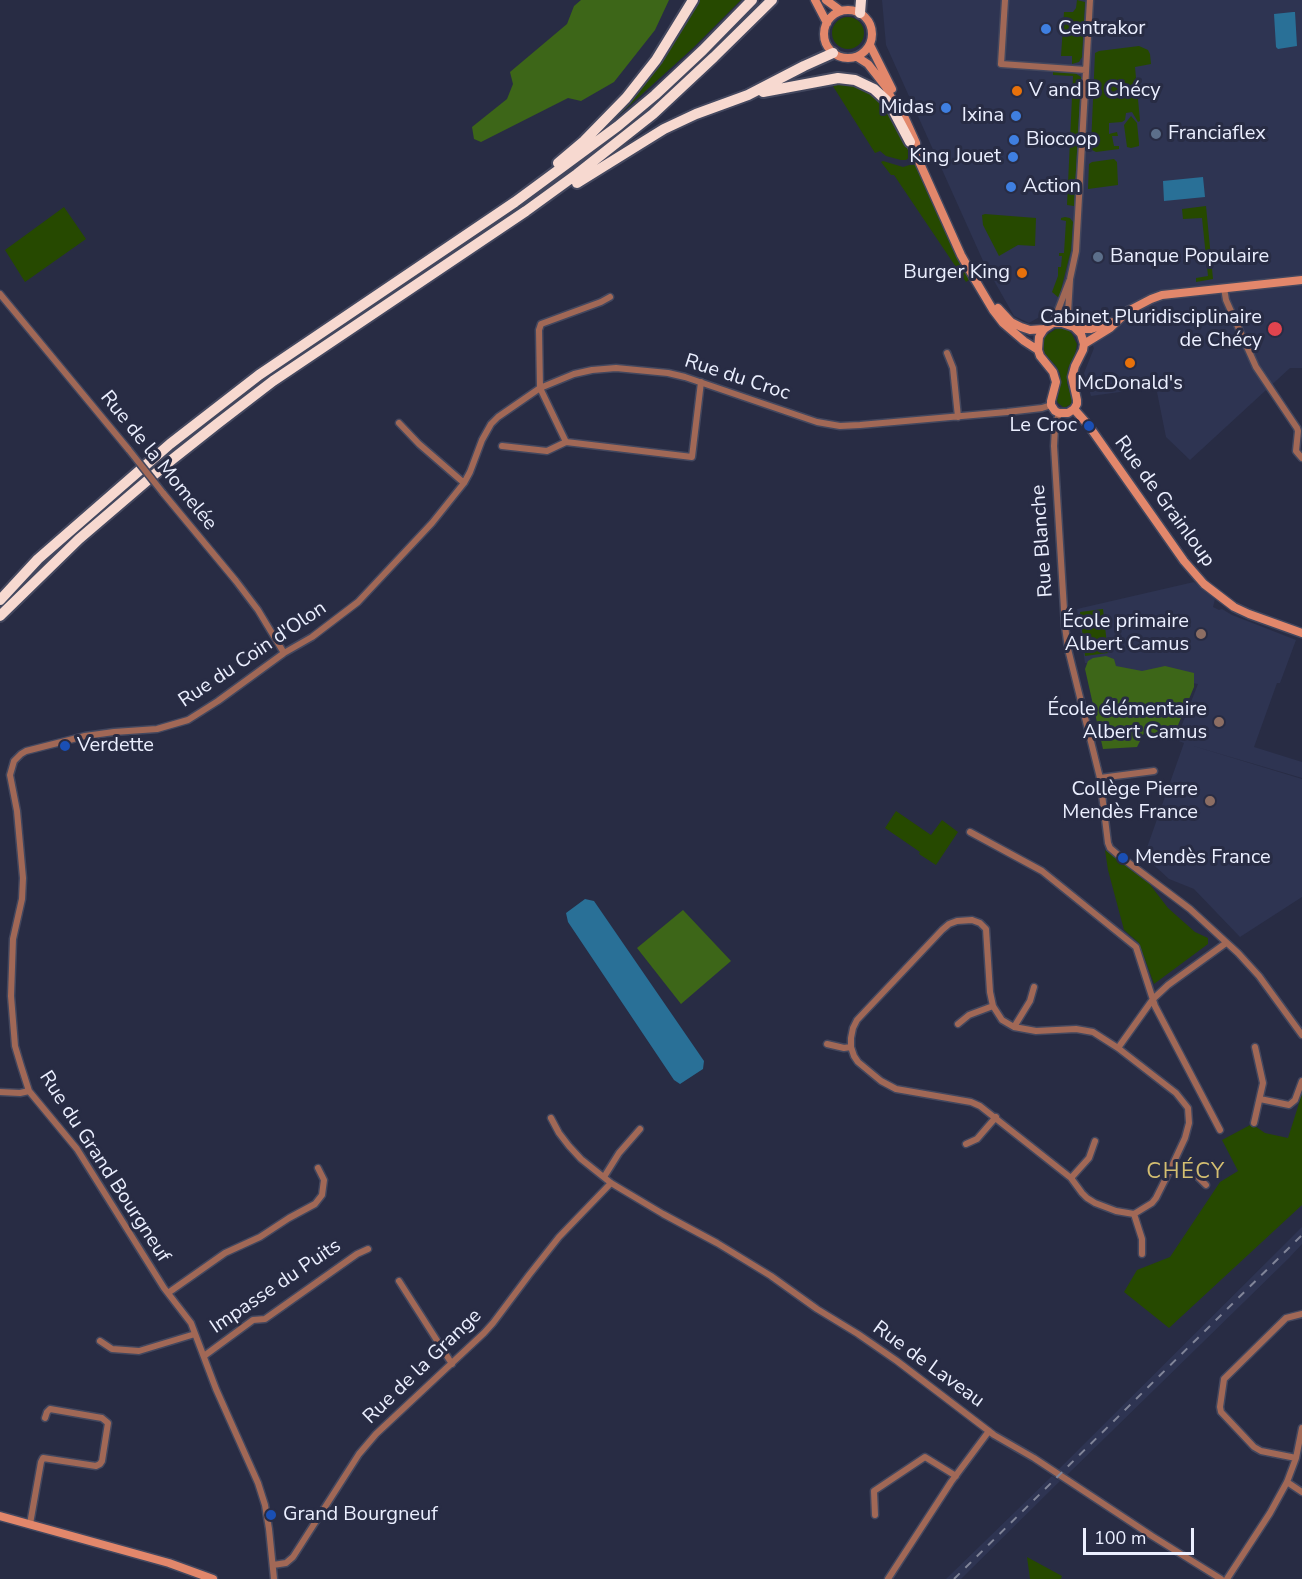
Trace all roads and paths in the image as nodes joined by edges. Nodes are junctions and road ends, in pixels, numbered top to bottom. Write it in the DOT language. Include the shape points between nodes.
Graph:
graph roads {
  1 [pos="693,0"];
  2 [pos="752,0"];
  3 [pos="772,0"];
  4 [pos="815,0"];
  5 [pos="826,0"];
  6 [pos="861,0"];
  7 [pos="1005,0"];
  8 [pos="1090,0"];
  9 [pos="841,11"];
  10 [pos="860,13"];
  11 [pos="827,23"];
  12 [pos="870,45"];
  13 [pos="833,53"];
  14 [pos="857,57"];
  15 [pos="1086,70"];
  16 [pos="748,95"];
  17 [pos="910,142"];
  18 [pos="526,211"];
  19 [pos="470,233"];
  20 [pos="1070,279"];
  21 [pos="1302,280"];
  22 [pos="1224,288"];
  23 [pos="0,294"];
  24 [pos="610,297"];
  25 [pos="1119,319"];
  26 [pos="1053,323"];
  27 [pos="1073,326"];
  28 [pos="1044,329"];
  29 [pos="1084,344"];
  30 [pos="1038,350"];
  31 [pos="946,353"];
  32 [pos="701,382"];
  33 [pos="540,388"];
  34 [pos="1051,405"];
  35 [pos="1074,408"];
  36 [pos="1059,413"];
  37 [pos="958,417"];
  38 [pos="399,423"];
  39 [pos="566,442"];
  40 [pos="502,446"];
  41 [pos="1302,458"];
  42 [pos="464,483"];
  43 [pos="0,600"];
  44 [pos="0,616"];
  45 [pos="1302,633"];
  46 [pos="284,653"];
  47 [pos="12,765"];
  48 [pos="1154,771"];
  49 [pos="1100,778"];
  50 [pos="970,832"];
  51 [pos="1226,943"];
  52 [pos="1034,987"];
  53 [pos="1153,999"];
  54 [pos="993,1006"];
  55 [pos="958,1024"];
  56 [pos="1014,1026"];
  57 [pos="1302,1035"];
  58 [pos="827,1044"];
  59 [pos="851,1047"];
  60 [pos="1255,1047"];
  61 [pos="1118,1048"];
  62 [pos="1302,1082"];
  63 [pos="29,1091"];
  64 [pos="0,1092"];
  65 [pos="1260,1099"];
  66 [pos="996,1117"];
  67 [pos="551,1118"];
  68 [pos="1254,1123"];
  69 [pos="640,1129"];
  70 [pos="1221,1130"];
  71 [pos="1095,1141"];
  72 [pos="966,1144"];
  73 [pos="1174,1163"];
  74 [pos="318,1168"];
  75 [pos="604,1177"];
  76 [pos="1071,1178"];
  77 [pos="611,1183"];
  78 [pos="1206,1185"];
  79 [pos="1134,1214"];
  80 [pos="369,1249"];
  81 [pos="1142,1254"];
  82 [pos="399,1281"];
  83 [pos="168,1293"];
  84 [pos="1302,1314"];
  85 [pos="195,1334"];
  86 [pos="100,1341"];
  87 [pos="204,1356"];
  88 [pos="452,1364"];
  89 [pos="45,1418"];
  90 [pos="1302,1428"];
  91 [pos="989,1431"];
  92 [pos="1296,1458"];
  93 [pos="956,1476"];
  94 [pos="1287,1482"];
  95 [pos="1302,1492"];
  96 [pos="875,1515"];
  97 [pos="0,1516"];
  98 [pos="30,1524"];
  99 [pos="273,1565"];
  100 [pos="213,1579"];
  101 [pos="274,1579"];
  102 [pos="888,1579"];
  103 [pos="1221,1579"];
  104 [pos="1227,1579"];
  1 -- 19 [label="highway" via="656,60 607,118 567,156"];
  2 -- 19 [label="highway" via="618,126"];
  3 -- 18 [label="highway" via="652,114"];
  4 -- 11 [label="street"];
  5 -- 9 [label="street"];
  6 -- 10 [label="highway"];
  7 -- 15 [label="street" via="1001,64"];
  8 -- 15 [label="street"];
  9 -- 10 [label="street"];
  9 -- 11 [label="street"];
  10 -- 12 [label="street" via="870,24"];
  11 -- 13 [label="street" via="824,39"];
  12 -- 14 [label="street"];
  12 -- 28 [label="street" via="987,292 1011,322 1030,330"];
  13 -- 14 [label="street"];
  13 -- 16 [label="highway"];
  14 -- 17 [label="street" via="868,64 886,87"];
  15 -- 20 [label="street" via="1076,251"];
  16 -- 17 [label="highway" via="838,78 855,80 886,100"];
  16 -- 18 [label="highway" via="664,129 558,196"];
  17 -- 30 [label="street" via="961,255 993,310 1010,330"];
  18 -- 44 [label="highway" via="226,416 79,539"];
  19 -- 43 [label="highway" via="259,375 170,444 38,559"];
  20 -- 26 [label="street"];
  20 -- 27 [label="street" via="1068,313"];
  21 -- 22 [label="street"];
  22 -- 25 [label="street" via="1161,295"];
  22 -- 41 [label="street" via="1256,367 1298,430 1296,451"];
  23 -- 46 [label="street, Rue de la Momelée, bridge" via="252,602"];
  24 -- 33 [label="street" via="541,324"];
  25 -- 27 [label="street" via="1091,329"];
  25 -- 29 [label="street"];
  26 -- 27 [label="street"];
  26 -- 28 [label="street"];
  27 -- 29 [label="street"];
  28 -- 30 [label="street"];
  29 -- 35 [label="street" via="1073,371 1077,399"];
  30 -- 34 [label="street" via="1056,382"];
  31 -- 37 [label="street" via="953,368"];
  32 -- 33 [label="street, Rue du Croc" via="668,373 616,368 574,374"];
  32 -- 37 [label="street, Rue du Croc" via="817,422 840,426"];
  32 -- 39 [label="street" via="692,457"];
  33 -- 39 [label="street"];
  33 -- 42 [label="street, Rue du Croc" via="491,424"];
  34 -- 36 [label="street"];
  34 -- 37 [label="street, Rue du Croc"];
  35 -- 36 [label="street"];
  35 -- 45 [label="street, Rue de Grainloup" via="1204,584 1242,610"];
  36 -- 49 [label="street, Rue Blanche" via="1054,446 1065,626"];
  38 -- 42 [label="street"];
  39 -- 40 [label="street" via="548,451"];
  42 -- 46 [label="street, Rue du Coin d'Olon" via="358,602"];
  46 -- 47 [label="street, Rue du Coin d'Olon" via="188,720 157,729 85,736 36,748 21,753"];
  47 -- 63 [label="street, Rue du Grand Bourgneuf" via="23,878 14,939 12,1017 15,1046"];
  48 -- 49 [label="street"];
  49 -- 51 [label="street, Rue Blanche" via="1110,848 1170,892"];
  50 -- 53 [label="street" via="1042,871 1136,947"];
  51 -- 53 [label="street"];
  51 -- 57 [label="street" via="1259,976"];
  52 -- 56 [label="street"];
  53 -- 61 [label="street"];
  53 -- 70 [label="street"];
  54 -- 55 [label="street"];
  54 -- 56 [label="street" via="1002,1020"];
  54 -- 59 [label="street" via="986,929 976,921 957,921 942,930 857,1020"];
  56 -- 61 [label="street" via="1036,1031 1093,1032"];
  58 -- 59 [label="street"];
  59 -- 66 [label="street" via="858,1062 889,1086 971,1102"];
  60 -- 65 [label="street" via="1263,1079"];
  61 -- 73 [label="street" via="1176,1093 1188,1108 1189,1124"];
  62 -- 65 [label="street" via="1289,1105"];
  63 -- 64 [label="street"];
  63 -- 83 [label="street, Rue du Grand Bourgneuf" via="77,1149"];
  65 -- 68 [label="street"];
  66 -- 72 [label="street" via="977,1139"];
  66 -- 76 [label="street"];
  67 -- 75 [label="street, Rue de Laveau" via="569,1146"];
  69 -- 75 [label="street"];
  71 -- 76 [label="street" via="1089,1158"];
  73 -- 78 [label="street" via="1192,1171"];
  73 -- 79 [label="street" via="1156,1198"];
  74 -- 83 [label="street" via="324,1180 322,1195 315,1204 225,1253"];
  75 -- 77 [label="street, Rue de Laveau"];
  76 -- 79 [label="street" via="1095,1203"];
  77 -- 88 [label="street, Rue de la Grange" via="559,1237 493,1323"];
  77 -- 91 [label="street, Rue de Laveau" via="771,1276 897,1361"];
  79 -- 81 [label="street"];
  80 -- 87 [label="street, Impasse du Puits" via="265,1319 253,1320"];
  82 -- 88 [label="street"];
  83 -- 85 [label="street, Rue du Grand Bourgneuf"];
  84 -- 92 [label="street" via="1286,1318 1224,1379 1220,1407 1254,1447"];
  85 -- 86 [label="street" via="139,1351 112,1349"];
  85 -- 87 [label="street, Rue du Grand Bourgneuf"];
  87 -- 99 [label="street, Rue du Grand Bourgneuf" via="258,1483"];
  88 -- 99 [label="street, Rue de la Grange" via="376,1434 292,1557 286,1563"];
  89 -- 98 [label="street" via="50,1409 102,1418 108,1423 100,1464 43,1458"];
  90 -- 92 [label="street"];
  91 -- 93 [label="street"];
  91 -- 103 [label="street, Rue de Laveau"];
  92 -- 94 [label="street"];
  93 -- 96 [label="street" via="925,1457 874,1491"];
  93 -- 102 [label="street"];
  94 -- 95 [label="street"];
  94 -- 104 [label="street"];
  97 -- 98 [label="street"];
  98 -- 100 [label="street"];
  99 -- 101 [label="street"];
}
